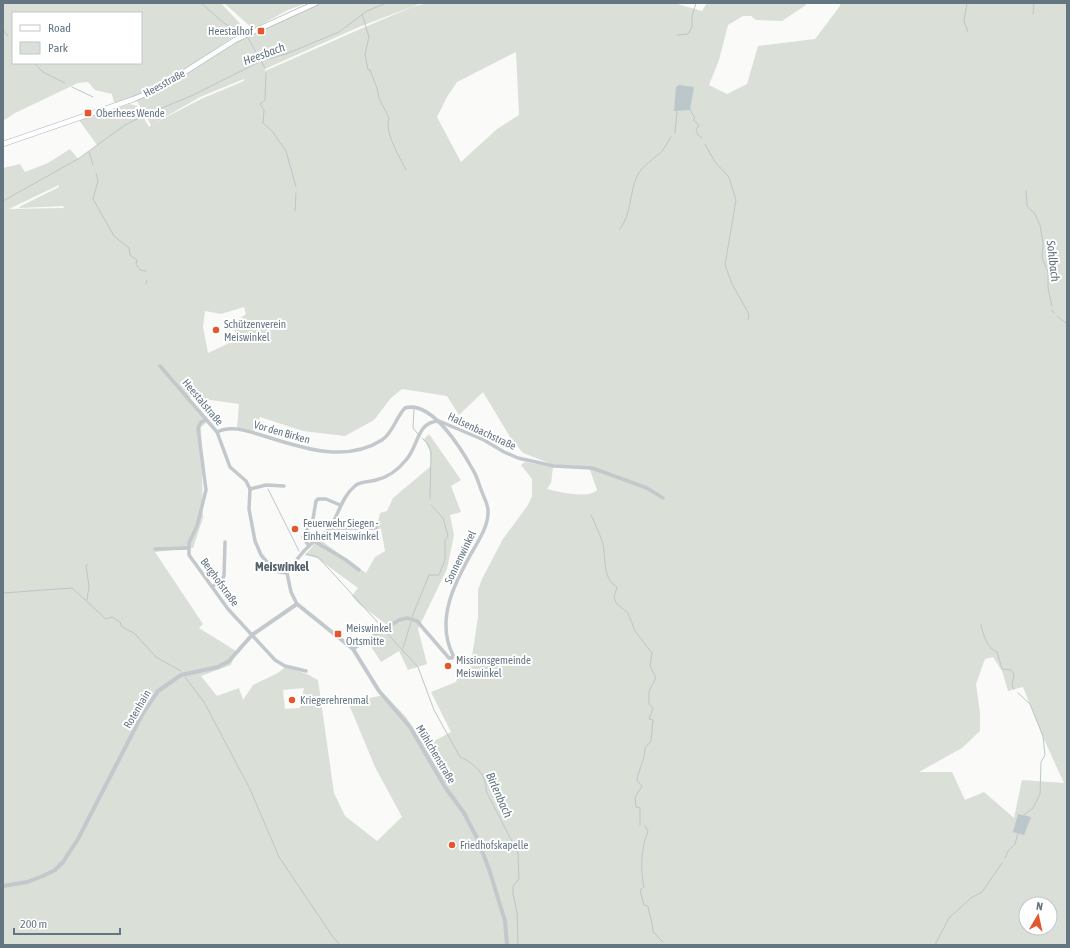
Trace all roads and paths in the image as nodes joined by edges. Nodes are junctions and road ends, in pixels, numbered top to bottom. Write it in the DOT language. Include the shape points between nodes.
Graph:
graph roads {
  1 [pos="316,3"];
  2 [pos="3,144"];
  3 [pos="160,366"];
  4 [pos="206,420"];
  5 [pos="439,421"];
  6 [pos="217,432"];
  7 [pos="284,486"];
  8 [pos="250,489"];
  9 [pos="663,498"];
  10 [pos="340,505"];
  11 [pos="329,528"];
  12 [pos="377,528"];
  13 [pos="314,541"];
  14 [pos="225,542"];
  15 [pos="309,546"];
  16 [pos="188,548"];
  17 [pos="155,549"];
  18 [pos="359,570"];
  19 [pos="287,573"];
  20 [pos="212,588"];
  21 [pos="297,604"];
  22 [pos="252,635"];
  23 [pos="353,649"];
  24 [pos="306,671"];
  25 [pos="3,886"];
  26 [pos="507,945"];
  1 -- 2 [label="main road, Heesstraße" via="235,40 161,87 134,99"];
  3 -- 4 [label="street, Heestalstraße"];
  4 -- 6 [label="street, Heestalstraße"];
  4 -- 16 [label="street" via="201,422 198,428 206,490 197,526"];
  5 -- 6 [label="street, Vor den Birken" via="418,407 405,408 382,440 345,453 299,447 238,429"];
  5 -- 9 [label="street, Halsenbachstraße" via="518,458 559,467 592,468 647,488"];
  5 -- 10 [label="street, Halsenbachstraße" via="424,426 409,457 391,474 358,484"];
  5 -- 23 [label="street, Sonnenwinkel" via="474,471 489,511 481,536 455,584 446,615 446,629 453,657 449,658 417,621 407,618 399,620"];
  6 -- 8 [label="street, Heestalstraße" via="230,467 246,481"];
  7 -- 8 [label="street" via="266,485"];
  8 -- 19 [label="street" via="249,509 258,550 272,568"];
  10 -- 11 [label="street, Halsenbachstraße"];
  10 -- 15 [label="street" via="326,499 316,501 313,519 303,537"];
  11 -- 12 [label="street"];
  11 -- 13 [label="street, Halsenbachstraße"];
  13 -- 15 [label="street, Halsenbachstraße"];
  13 -- 18 [label="street"];
  14 -- 20 [label="street" via="224,576"];
  15 -- 19 [label="street, Halsenbachstraße"];
  16 -- 17 [label="street"];
  16 -- 20 [label="street, Berghofstraße" via="189,555"];
  19 -- 21 [label="street" via="291,592"];
  20 -- 22 [label="street, Berghofstraße"];
  21 -- 22 [label="street, Rotenhain"];
  21 -- 23 [label="street, Mühlchenstraße"];
  22 -- 24 [label="street, Berghofstraße" via="285,666"];
  22 -- 25 [label="street, Rotenhain" via="229,661 181,675 165,684 152,698 78,839 63,862 43,876"];
  23 -- 26 [label="street, Mühlchenstraße" via="379,690 410,727 472,827 489,869 505,921"];
}
